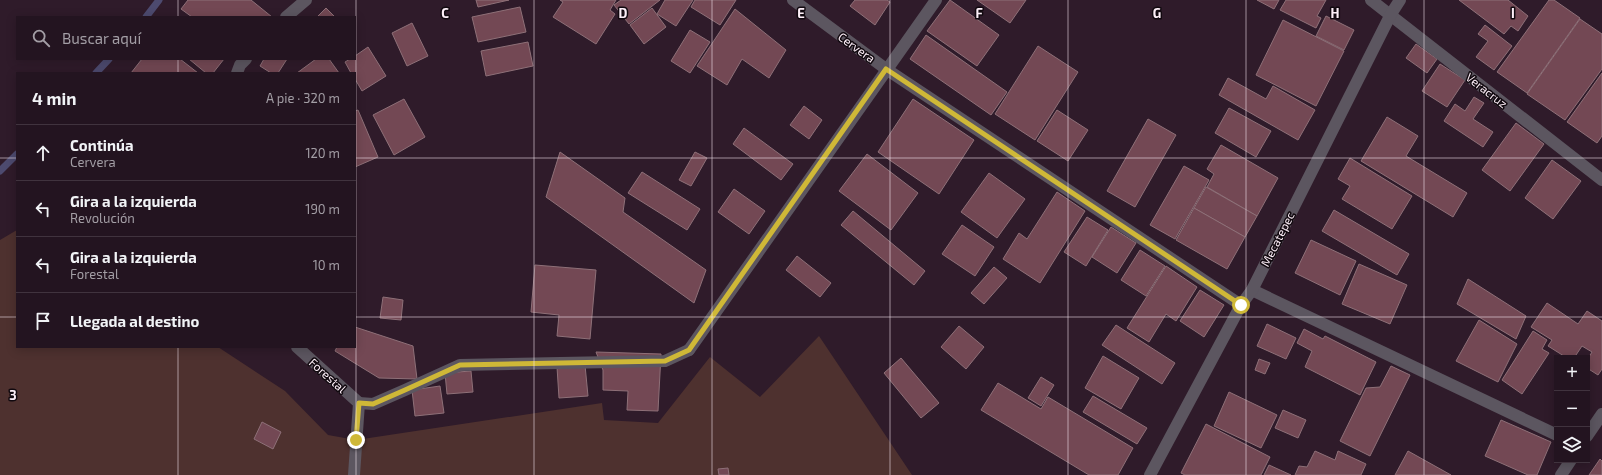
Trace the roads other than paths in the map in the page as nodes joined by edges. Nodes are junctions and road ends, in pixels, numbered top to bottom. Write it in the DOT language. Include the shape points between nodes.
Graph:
graph roads {
  1 [pos="306,0"];
  2 [pos="793,0"];
  3 [pos="936,0"];
  4 [pos="1371,0"];
  5 [pos="1400,0"];
  6 [pos="1391,14"];
  7 [pos="287,16"];
  8 [pos="245,60"];
  9 [pos="886,69"];
  10 [pos="237,72"];
  11 [pos="1602,180"];
  12 [pos="1252,290"];
  13 [pos="1241,305"];
  14 [pos="298,348"];
  15 [pos="359,403"];
  16 [pos="1602,414"];
  17 [pos="1590,432"];
  18 [pos="1554,434"];
  19 [pos="1569,463"];
  20 [pos="354,475"];
  21 [pos="1150,475"];
  22 [pos="1561,475"];
  1 -- 7 [label="street"];
  2 -- 9 [label="street, Cervera"];
  3 -- 9 [label="street"];
  4 -- 6 [label="street, Veracruz"];
  5 -- 6 [label="street, Mecatepec"];
  6 -- 11 [label="street, Veracruz"];
  6 -- 12 [label="street, Mecatepec"];
  8 -- 10 [label="street"];
  9 -- 13 [label="street, Cervera"];
  9 -- 15 [label="street" via="689,350 665,361 460,365 373,404"];
  12 -- 13 [label="street, Mecatepec"];
  12 -- 18 [label="street"];
  13 -- 21 [label="street, Mecatepec"];
  14 -- 15 [label="street, Forestal"];
  15 -- 20 [label="street"];
  16 -- 17 [label="street"];
  19 -- 22 [label="street"];
}
